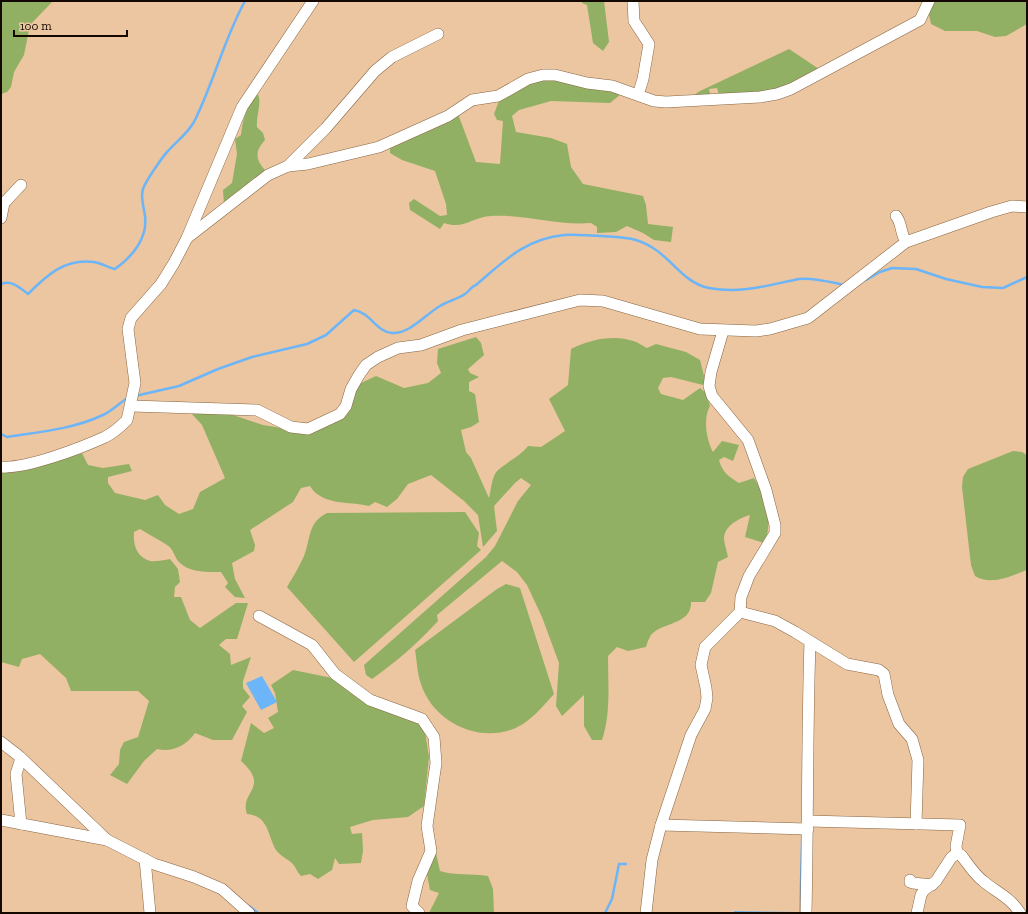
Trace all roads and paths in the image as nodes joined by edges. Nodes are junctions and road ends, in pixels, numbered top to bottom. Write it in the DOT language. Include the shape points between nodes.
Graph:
graph roads {
  1 [pos="313,1"];
  2 [pos="633,1"];
  3 [pos="929,1"];
  4 [pos="438,34"];
  5 [pos="638,95"];
  6 [pos="288,166"];
  7 [pos="21,185"];
  8 [pos="1027,207"];
  9 [pos="1,218"];
  10 [pos="901,222"];
  11 [pos="187,238"];
  12 [pos="906,242"];
  13 [pos="723,331"];
  14 [pos="132,406"];
  15 [pos="1,467"];
  16 [pos="740,612"];
  17 [pos="259,616"];
  18 [pos="810,642"];
  19 [pos="1,742"];
  20 [pos="21,758"];
  21 [pos="1,820"];
  22 [pos="22,824"];
  23 [pos="916,824"];
  24 [pos="662,825"];
  25 [pos="808,825"];
  26 [pos="107,840"];
  27 [pos="957,853"];
  28 [pos="144,859"];
  29 [pos="910,880"];
  30 [pos="932,885"];
  31 [pos="150,913"];
  32 [pos="249,913"];
  33 [pos="419,913"];
  34 [pos="646,913"];
  35 [pos="806,913"];
  36 [pos="917,913"];
  37 [pos="1020,913"];
  1 -- 11 [label="street" via="242,107"];
  2 -- 5 [label="street" via="634,21 648,44"];
  3 -- 5 [label="street" via="920,20 777,94 685,103 654,101"];
  4 -- 6 [label="street" via="392,57 375,71 326,128"];
  5 -- 6 [label="street" via="612,86 543,75 528,79 498,96 472,100 448,116 379,147 308,164"];
  6 -- 11 [label="street" via="268,175"];
  7 -- 9 [label="street" via="4,203"];
  8 -- 12 [label="street" via="1012,206 991,212"];
  10 -- 12 [label="street" via="901,233"];
  11 -- 14 [label="street" via="160,284 131,318 128,329 135,383"];
  12 -- 13 [label="street" via="808,318 770,329"];
  13 -- 14 [label="street" via="700,330 603,301 580,300 462,330 421,345 398,348 378,357 366,365 359,374 340,414 308,429 291,427 257,410"];
  13 -- 16 [label="street" via="709,386 712,396 748,440 775,524 775,533 746,583 741,597"];
  14 -- 15 [label="street" via="127,420 106,436 51,457 11,468"];
  16 -- 18 [label="street" via="775,621"];
  16 -- 24 [label="street" via="705,647 701,665 706,693 705,709 692,735"];
  17 -- 33 [label="street" via="312,645 335,674 370,700 422,719 434,736 436,762 427,826 431,851 418,882 412,906"];
  18 -- 23 [label="street" via="847,664 879,670 884,674 888,695 899,724 912,740 918,760"];
  18 -- 25 [label="street"];
  19 -- 20 [label="street"];
  20 -- 22 [label="street" via="16,774"];
  20 -- 26 [label="street"];
  21 -- 22 [label="street"];
  22 -- 26 [label="street"];
  23 -- 25 [label="street"];
  23 -- 27 [label="street" via="960,825"];
  24 -- 25 [label="street"];
  24 -- 34 [label="street" via="652,860"];
  25 -- 35 [label="street"];
  26 -- 28 [label="street"];
  27 -- 30 [label="street"];
  27 -- 37 [label="street" via="977,876 1015,904"];
  28 -- 31 [label="street"];
  28 -- 32 [label="street" via="222,889"];
  29 -- 30 [label="street" via="913,883"];
  30 -- 36 [label="street" via="921,894"];
}
